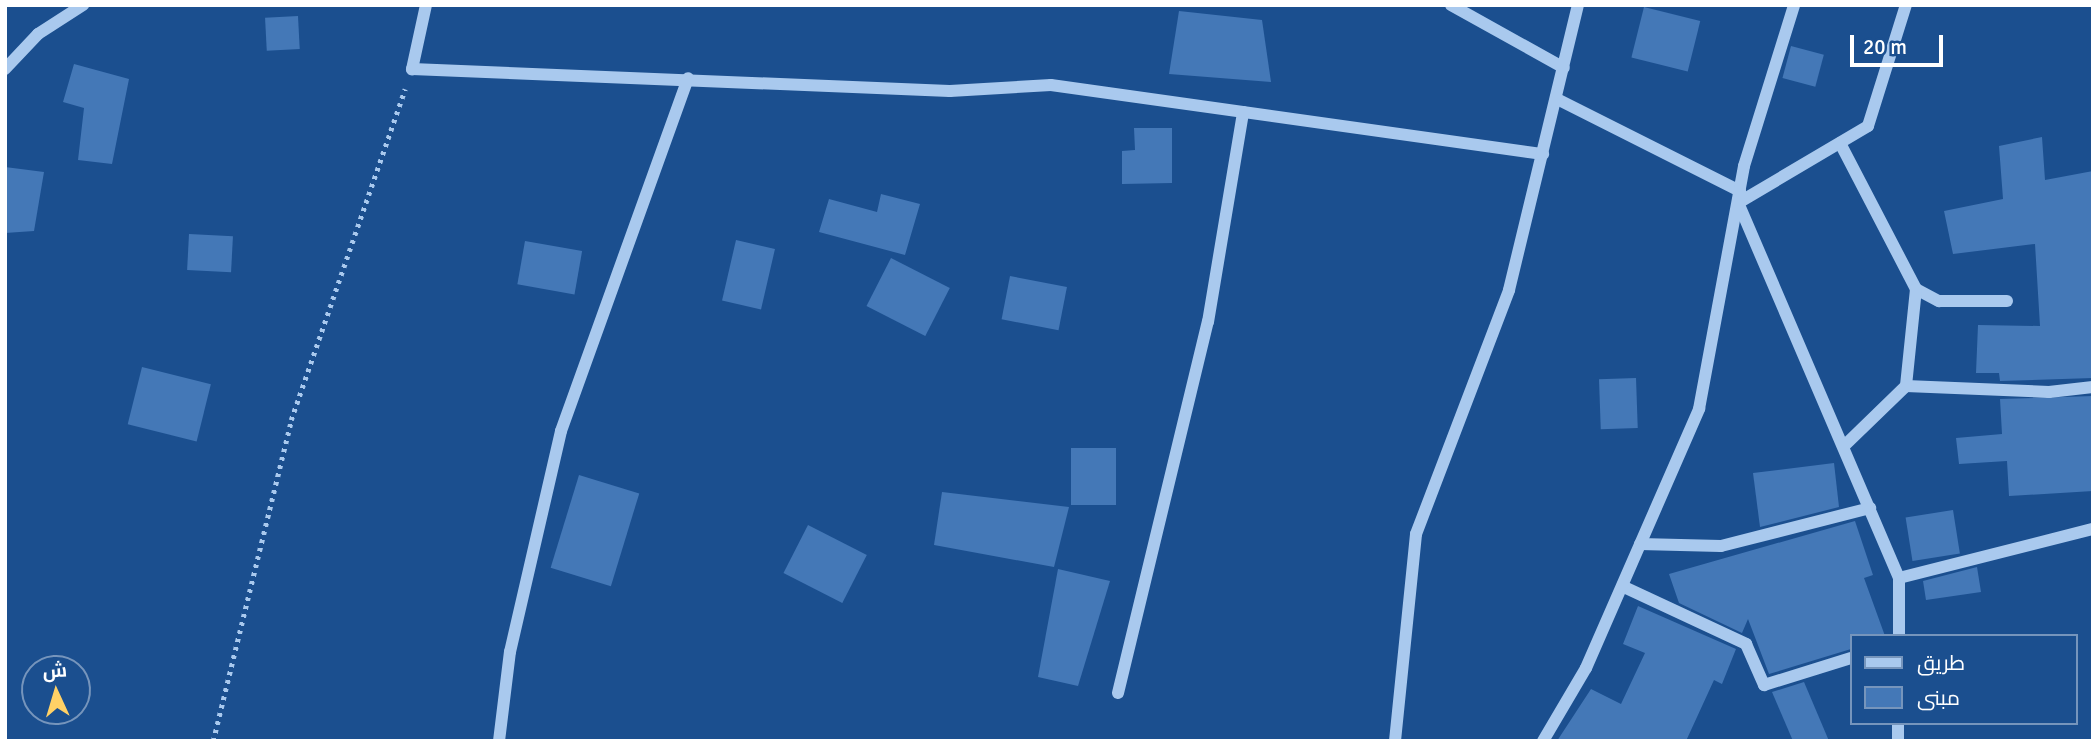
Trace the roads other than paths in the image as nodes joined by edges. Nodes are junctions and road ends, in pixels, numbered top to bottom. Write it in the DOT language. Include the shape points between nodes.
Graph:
graph roads {
  1 [pos="83,5"];
  2 [pos="426,5"];
  3 [pos="1451,5"];
  4 [pos="1578,5"];
  5 [pos="1794,5"];
  6 [pos="1906,5"];
  7 [pos="1564,68"];
  8 [pos="5,69"];
  9 [pos="688,78"];
  10 [pos="1557,99"];
  11 [pos="1243,112"];
  12 [pos="1840,143"];
  13 [pos="1543,154"];
  14 [pos="1739,197"];
  15 [pos="1916,289"];
  16 [pos="2007,301"];
  17 [pos="1906,386"];
  18 [pos="2093,387"];
  19 [pos="1844,446"];
  20 [pos="1870,508"];
  21 [pos="2093,530"];
  22 [pos="1640,544"];
  23 [pos="1899,578"];
  24 [pos="1624,587"];
  25 [pos="1899,634"];
  26 [pos="1850,658"];
  27 [pos="1118,693"];
  28 [pos="499,741"];
  29 [pos="1395,741"];
  30 [pos="1543,741"];
  1 -- 8 [label="street" via="38,34"];
  2 -- 9 [label="street" via="412,69"];
  3 -- 7 [label="street"];
  4 -- 7 [label="street"];
  5 -- 14 [label="street"];
  6 -- 12 [label="street" via="1868,126"];
  7 -- 10 [label="street"];
  9 -- 11 [label="street" via="950,91 1051,85"];
  9 -- 28 [label="street" via="561,431 510,652"];
  10 -- 13 [label="street"];
  10 -- 14 [label="street"];
  11 -- 13 [label="street"];
  11 -- 27 [label="street" via="1208,322"];
  12 -- 14 [label="street"];
  12 -- 15 [label="street"];
  13 -- 29 [label="street" via="1509,290 1416,534"];
  14 -- 19 [label="street"];
  14 -- 22 [label="street" via="1699,409"];
  15 -- 16 [label="street" via="1939,301"];
  15 -- 17 [label="street"];
  17 -- 18 [label="street" via="2049,392"];
  17 -- 19 [label="street"];
  19 -- 20 [label="street"];
  20 -- 22 [label="street" via="1721,546"];
  20 -- 23 [label="street"];
  21 -- 23 [label="street"];
  22 -- 24 [label="street"];
  23 -- 25 [label="street"];
  24 -- 26 [label="street" via="1746,644 1764,685"];
  24 -- 30 [label="street"];
}
